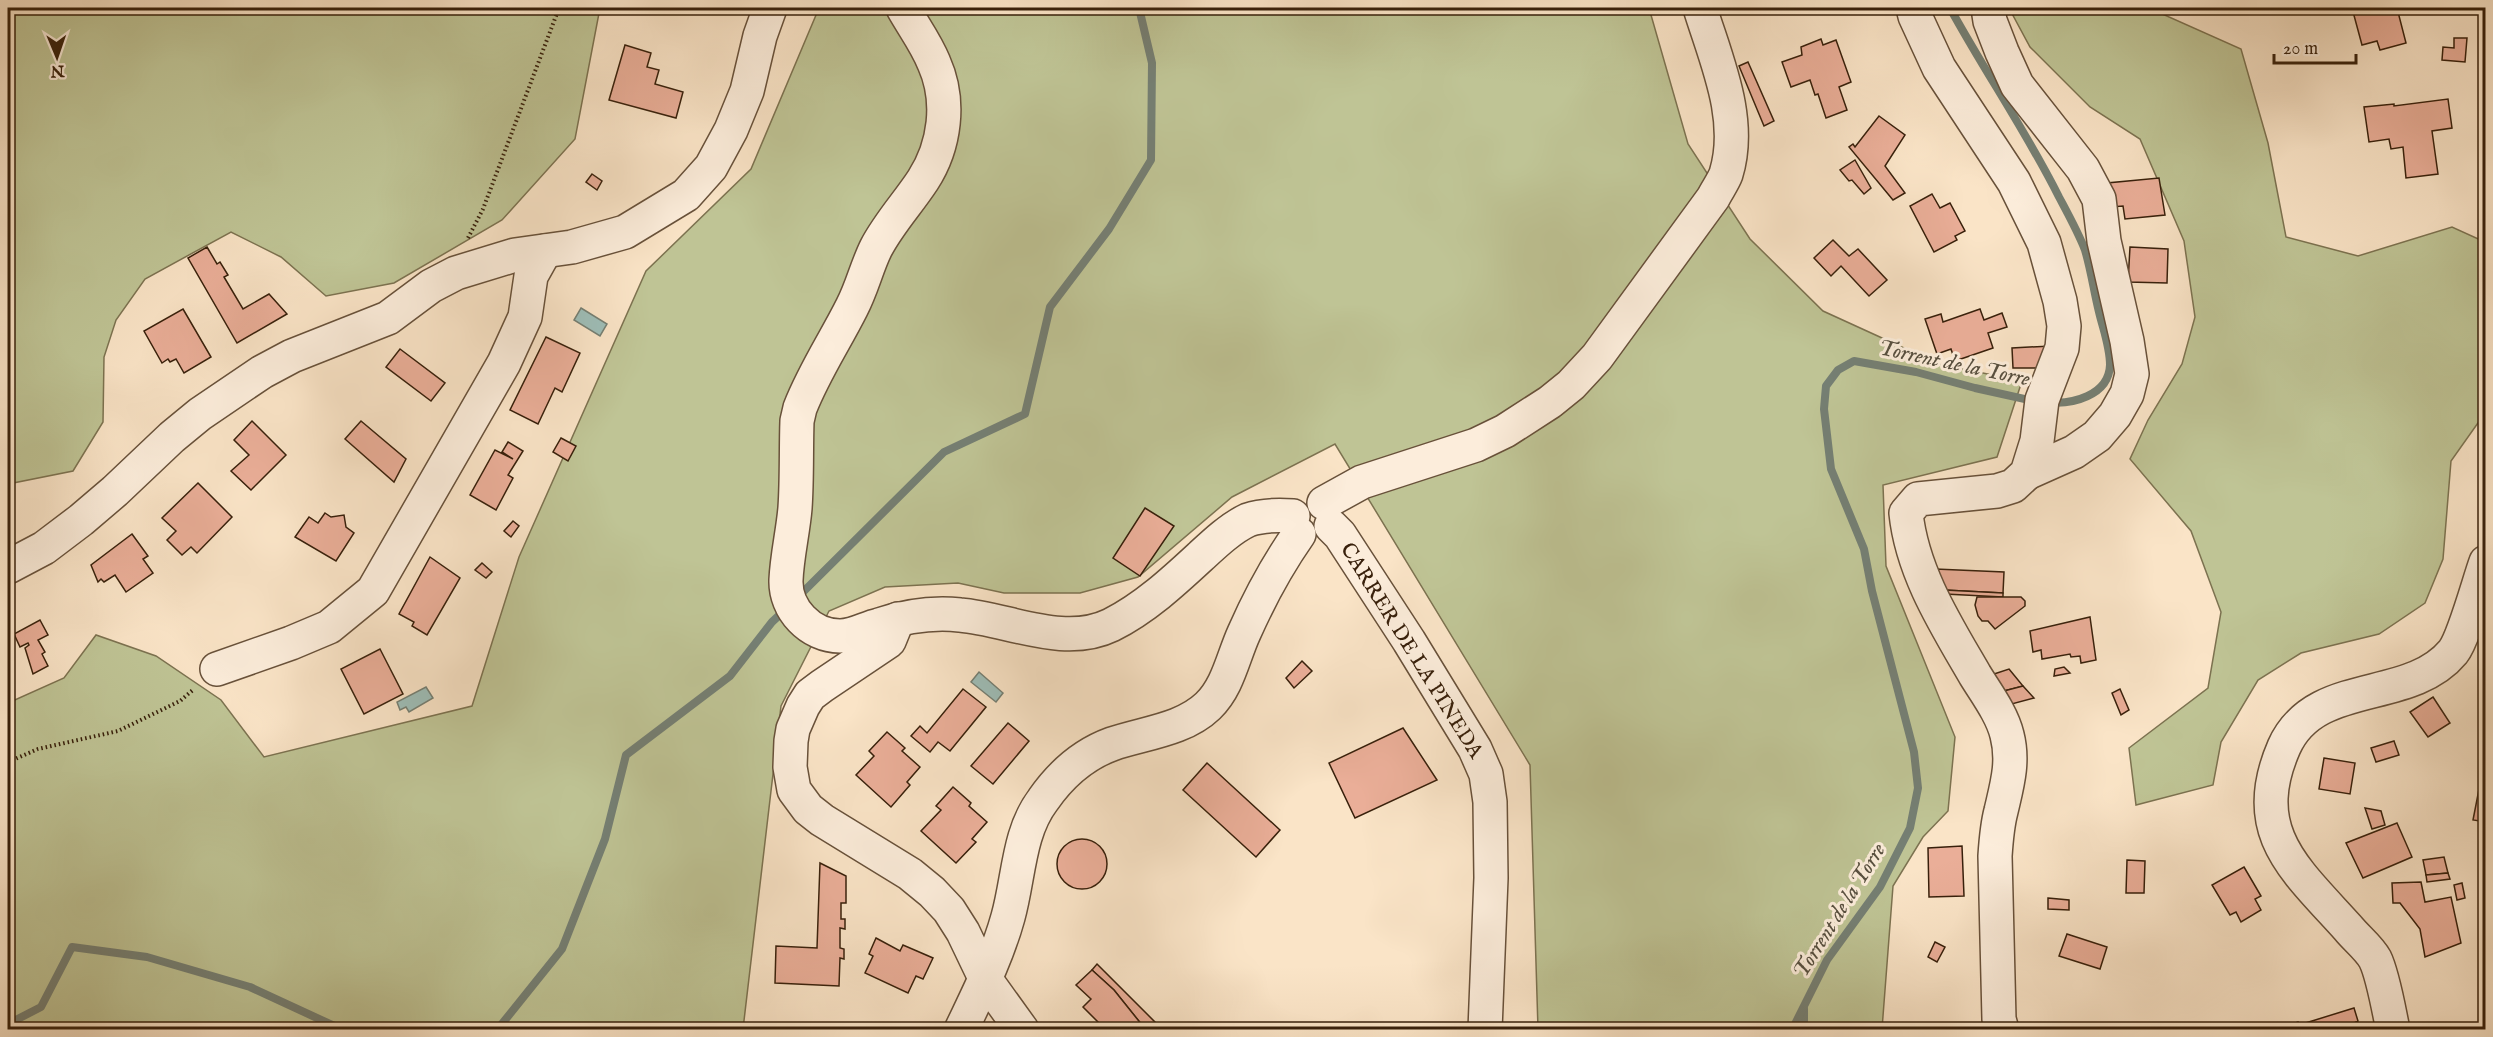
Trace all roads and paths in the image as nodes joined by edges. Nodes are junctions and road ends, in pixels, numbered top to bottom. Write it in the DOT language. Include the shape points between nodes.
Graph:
graph roads {
  1 [pos="559,8"];
  2 [pos="770,8"];
  3 [pos="903,8"];
  4 [pos="1700,8"];
  5 [pos="1913,8"];
  6 [pos="1988,8"];
  7 [pos="545,250"];
  8 [pos="449,276"];
  9 [pos="2027,473"];
  10 [pos="1327,514"];
  11 [pos="1296,525"];
  12 [pos="2486,562"];
  13 [pos="8,567"];
  14 [pos="898,619"];
  15 [pos="217,669"];
  16 [pos="8,762"];
  17 [pos="986,980"];
  18 [pos="961,1029"];
  19 [pos="1022,1029"];
  20 [pos="1485,1029"];
  21 [pos="2002,1029"];
  22 [pos="2393,1029"];
  1 -- 8 [label="path" via="483,209"];
  2 -- 7 [label="street" via="747,91 731,130 711,167 686,195 625,232"];
  3 -- 14 [label="street" via="935,64 942,87 941,137 925,177 877,247 853,305 800,408 795,515 786,581 795,609 816,631 840,636"];
  4 -- 10 [label="street" via="1729,107 1732,134 1725,175 1707,207 1597,357 1557,397 1505,431 1476,445 1362,482"];
  5 -- 9 [label="street" via="1939,68 2014,182 2044,243 2060,301 2062,348 2040,414"];
  6 -- 9 [label="street" via="2017,85 2083,169 2099,199 2132,374 2127,394 2097,436 2074,452"];
  7 -- 8 [label="street" via="515,255"];
  7 -- 15 [label="street" via="531,276 525,317 504,363 374,591 329,627"];
  8 -- 13 [label="street" via="388,318 262,372 171,437 81,520 44,548"];
  9 -- 21 [label="street" via="2013,486 1997,491 1918,499 1906,513 1908,533 1929,591 2007,734 2011,768 1995,856"];
  10 -- 11 [label="street" via="1323,536 1311,539"];
  10 -- 20 [label="street, CARRER DE LA PINEDA" via="1409,641 1475,749 1486,774 1491,878"];
  11 -- 14 [label="street" via="1261,517 1248,520 1212,545 1150,600 1108,626 1086,632 1059,633 952,614"];
  11 -- 17 [label="street" via="1222,687 1209,705 1190,720 1089,754 1073,765 1041,802 1023,845 1009,914"];
  12 -- 22 [label="street" via="2454,650 2438,666 2420,676 2317,709 2300,722 2276,766 2271,810 2274,831 2284,854 2375,959"];
  14 -- 17 [label="street" via="889,641 810,695 797,717 791,741 791,779 800,801 815,815 932,891 963,932"];
  15 -- 16 [label="path" via="180,701 118,731 38,749"];
  17 -- 18 [label="street"];
  17 -- 19 [label="street"];
}
